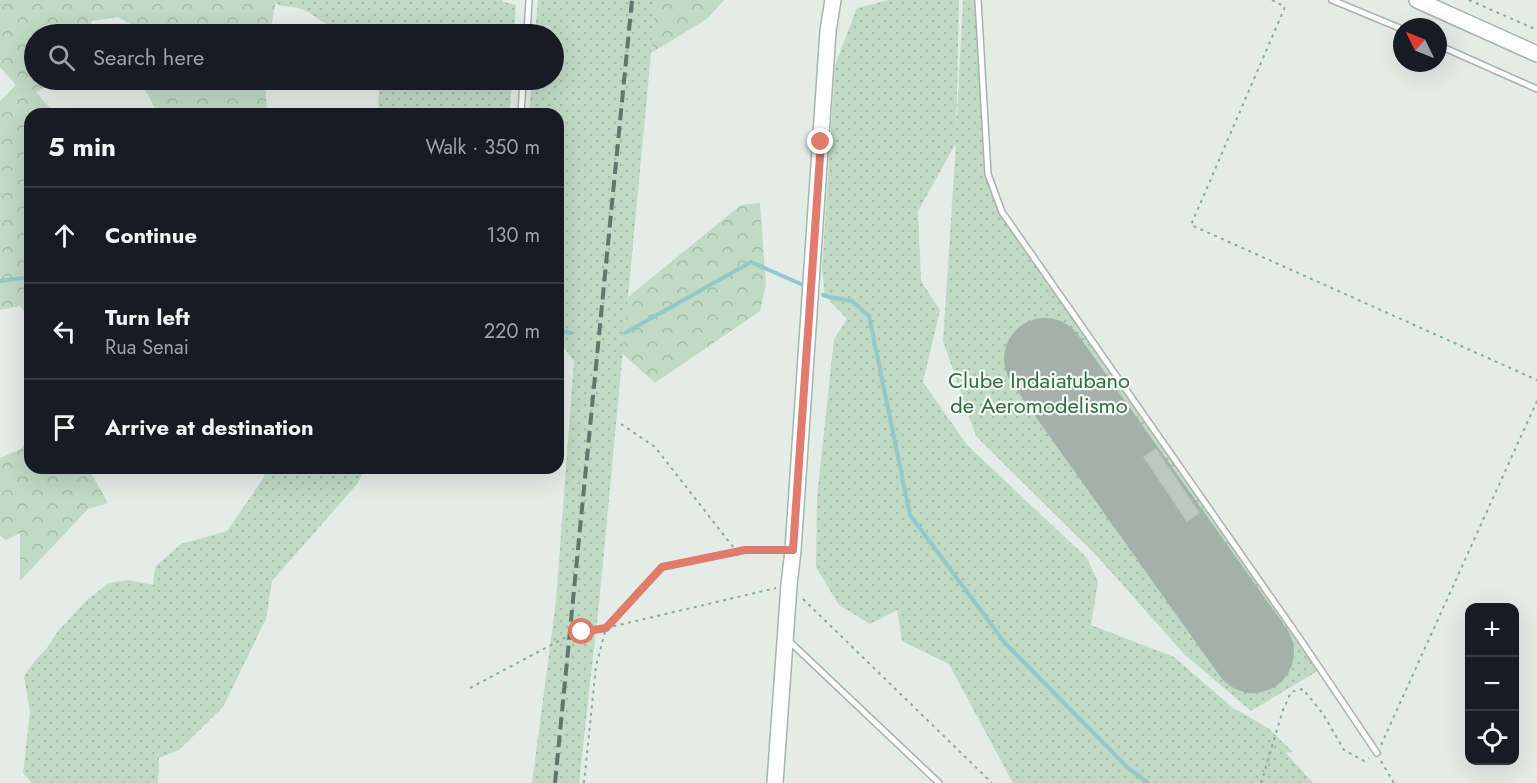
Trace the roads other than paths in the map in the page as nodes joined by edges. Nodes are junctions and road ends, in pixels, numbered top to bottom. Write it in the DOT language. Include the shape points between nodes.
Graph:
graph roads {
  1 [pos="529,0"];
  2 [pos="832,0"];
  3 [pos="978,0"];
  4 [pos="1332,0"];
  5 [pos="1417,0"];
  6 [pos="528,24"];
  7 [pos="1393,25"];
  8 [pos="1447,49"];
  9 [pos="1537,54"];
  10 [pos="1537,89"];
  11 [pos="522,90"];
  12 [pos="521,108"];
  13 [pos="785,638"];
  14 [pos="1377,753"];
  15 [pos="775,783"];
  16 [pos="939,783"];
  1 -- 6 [label="lane"];
  2 -- 13 [label="street"];
  3 -- 14 [label="lane" via="988,174 1002,212"];
  4 -- 7 [label="lane"];
  5 -- 9 [label="street"];
  8 -- 10 [label="lane"];
  11 -- 12 [label="lane"];
  13 -- 15 [label="street"];
  13 -- 16 [label="lane"];
}
